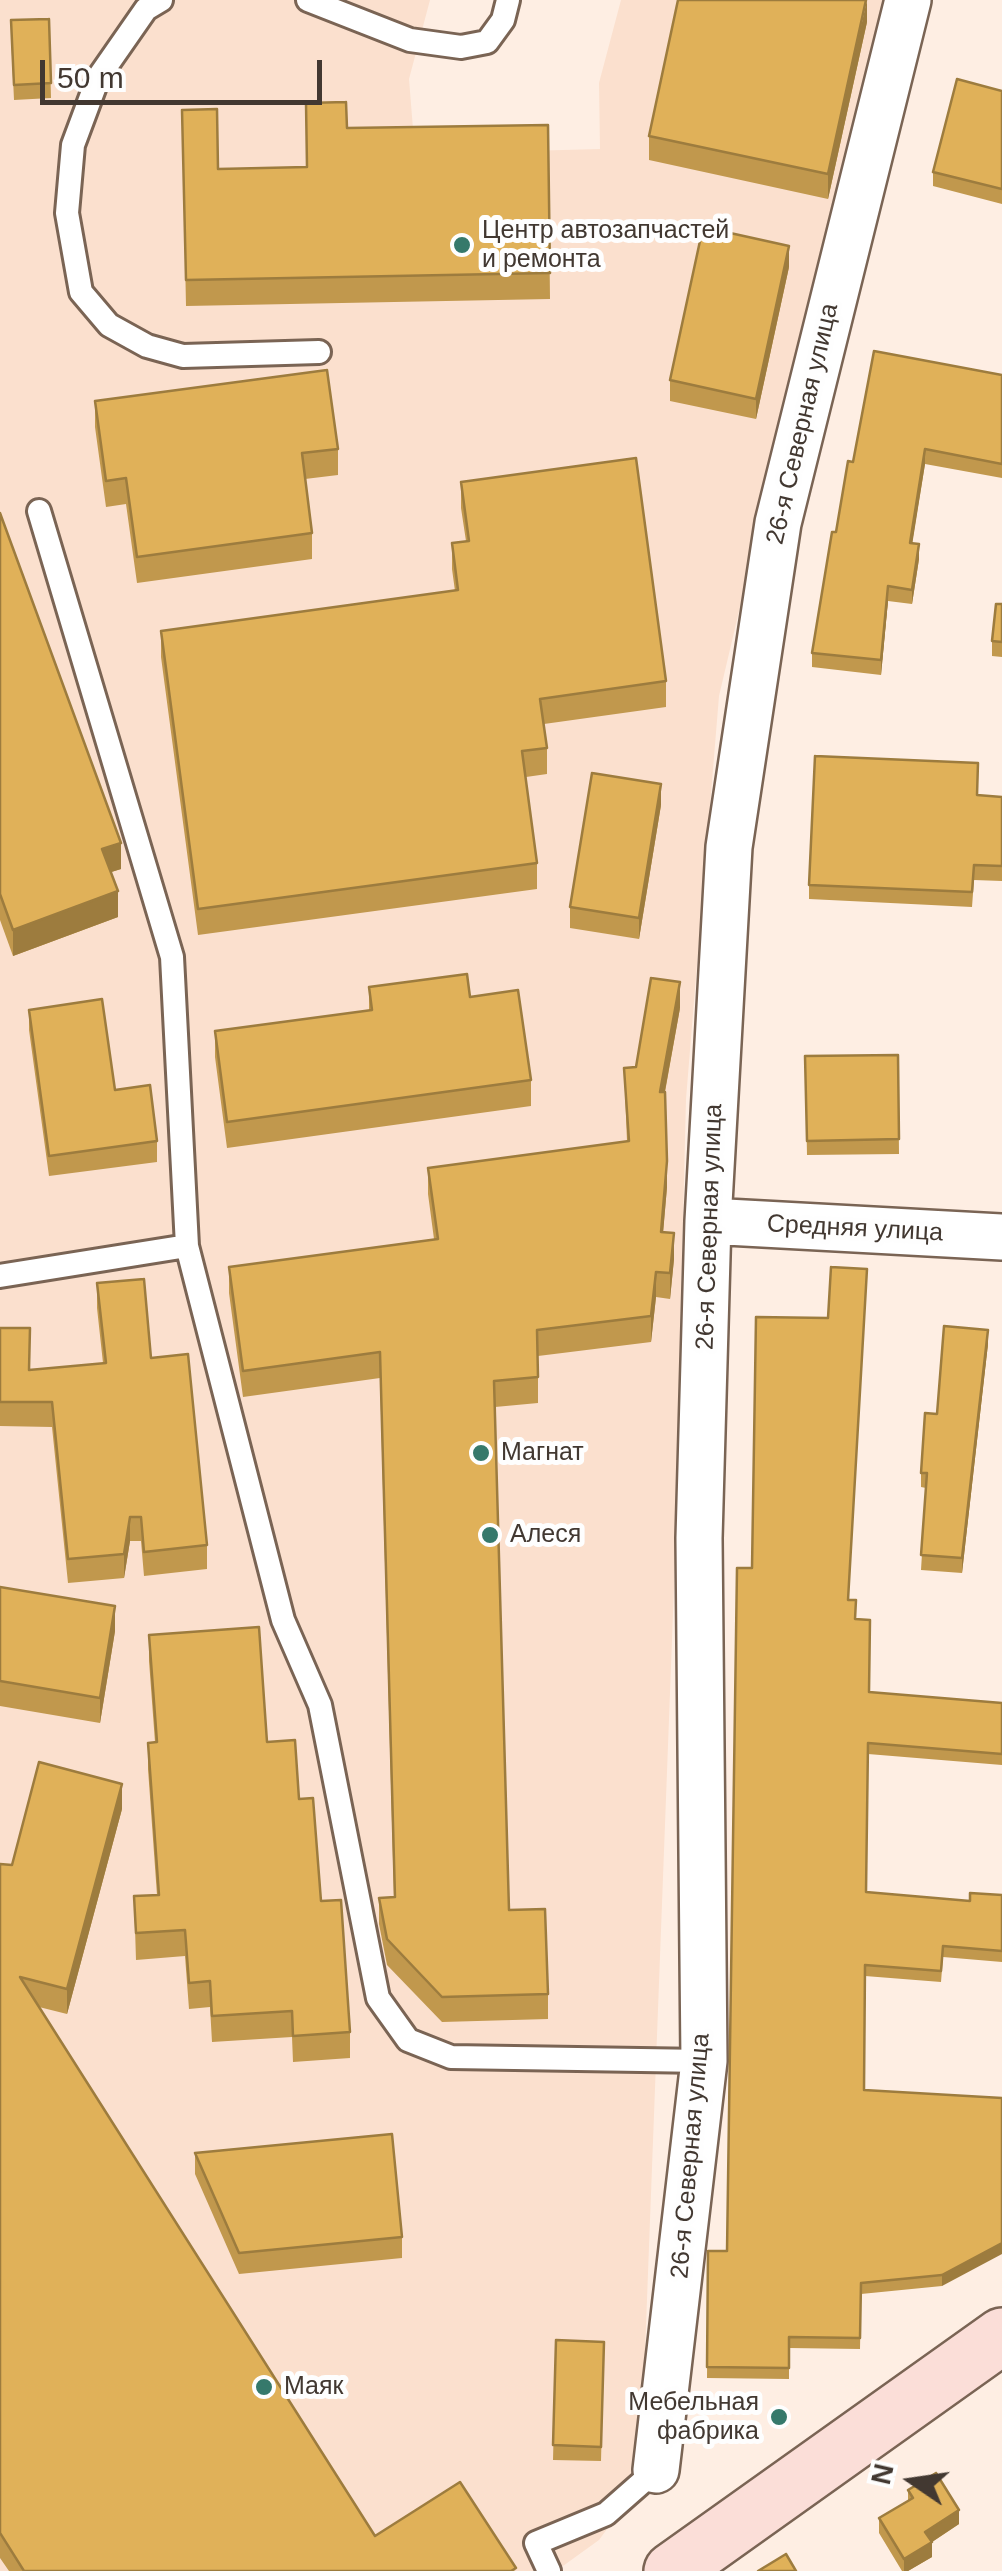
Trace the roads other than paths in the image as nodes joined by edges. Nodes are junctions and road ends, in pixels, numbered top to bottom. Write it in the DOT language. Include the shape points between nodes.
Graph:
graph roads {
  1 [pos="161,0"];
  2 [pos="308,0"];
  3 [pos="508,0"];
  4 [pos="908,0"];
  5 [pos="319,352"];
  6 [pos="39,510"];
  7 [pos="708,1222"];
  8 [pos="1002,1237"];
  9 [pos="186,1246"];
  10 [pos="0,1276"];
  11 [pos="704,2061"];
  12 [pos="1002,2336"];
  13 [pos="656,2470"];
  14 [pos="549,2571"];
  15 [pos="672,2571"];
  1 -- 5 [label="lane" via="146,9 98,78 73,145 68,214 82,292 109,324 182,356"];
  2 -- 3 [label="lane" via="410,40 461,47 486,42"];
  4 -- 7 [label="street, 26-я Северная улица" via="778,523 729,846"];
  6 -- 9 [label="lane" via="172,957"];
  7 -- 8 [label="street, Средняя улица"];
  7 -- 11 [label="street, 26-я Северная улица" via="699,1538"];
  9 -- 10 [label="lane"];
  9 -- 11 [label="lane" via="283,1620 320,1704 378,1998 408,2040 451,2057"];
  11 -- 13 [label="street, 26-я Северная улица"];
  12 -- 15 [label="main road"];
  13 -- 14 [label="lane" via="606,2514 536,2543"];
}
